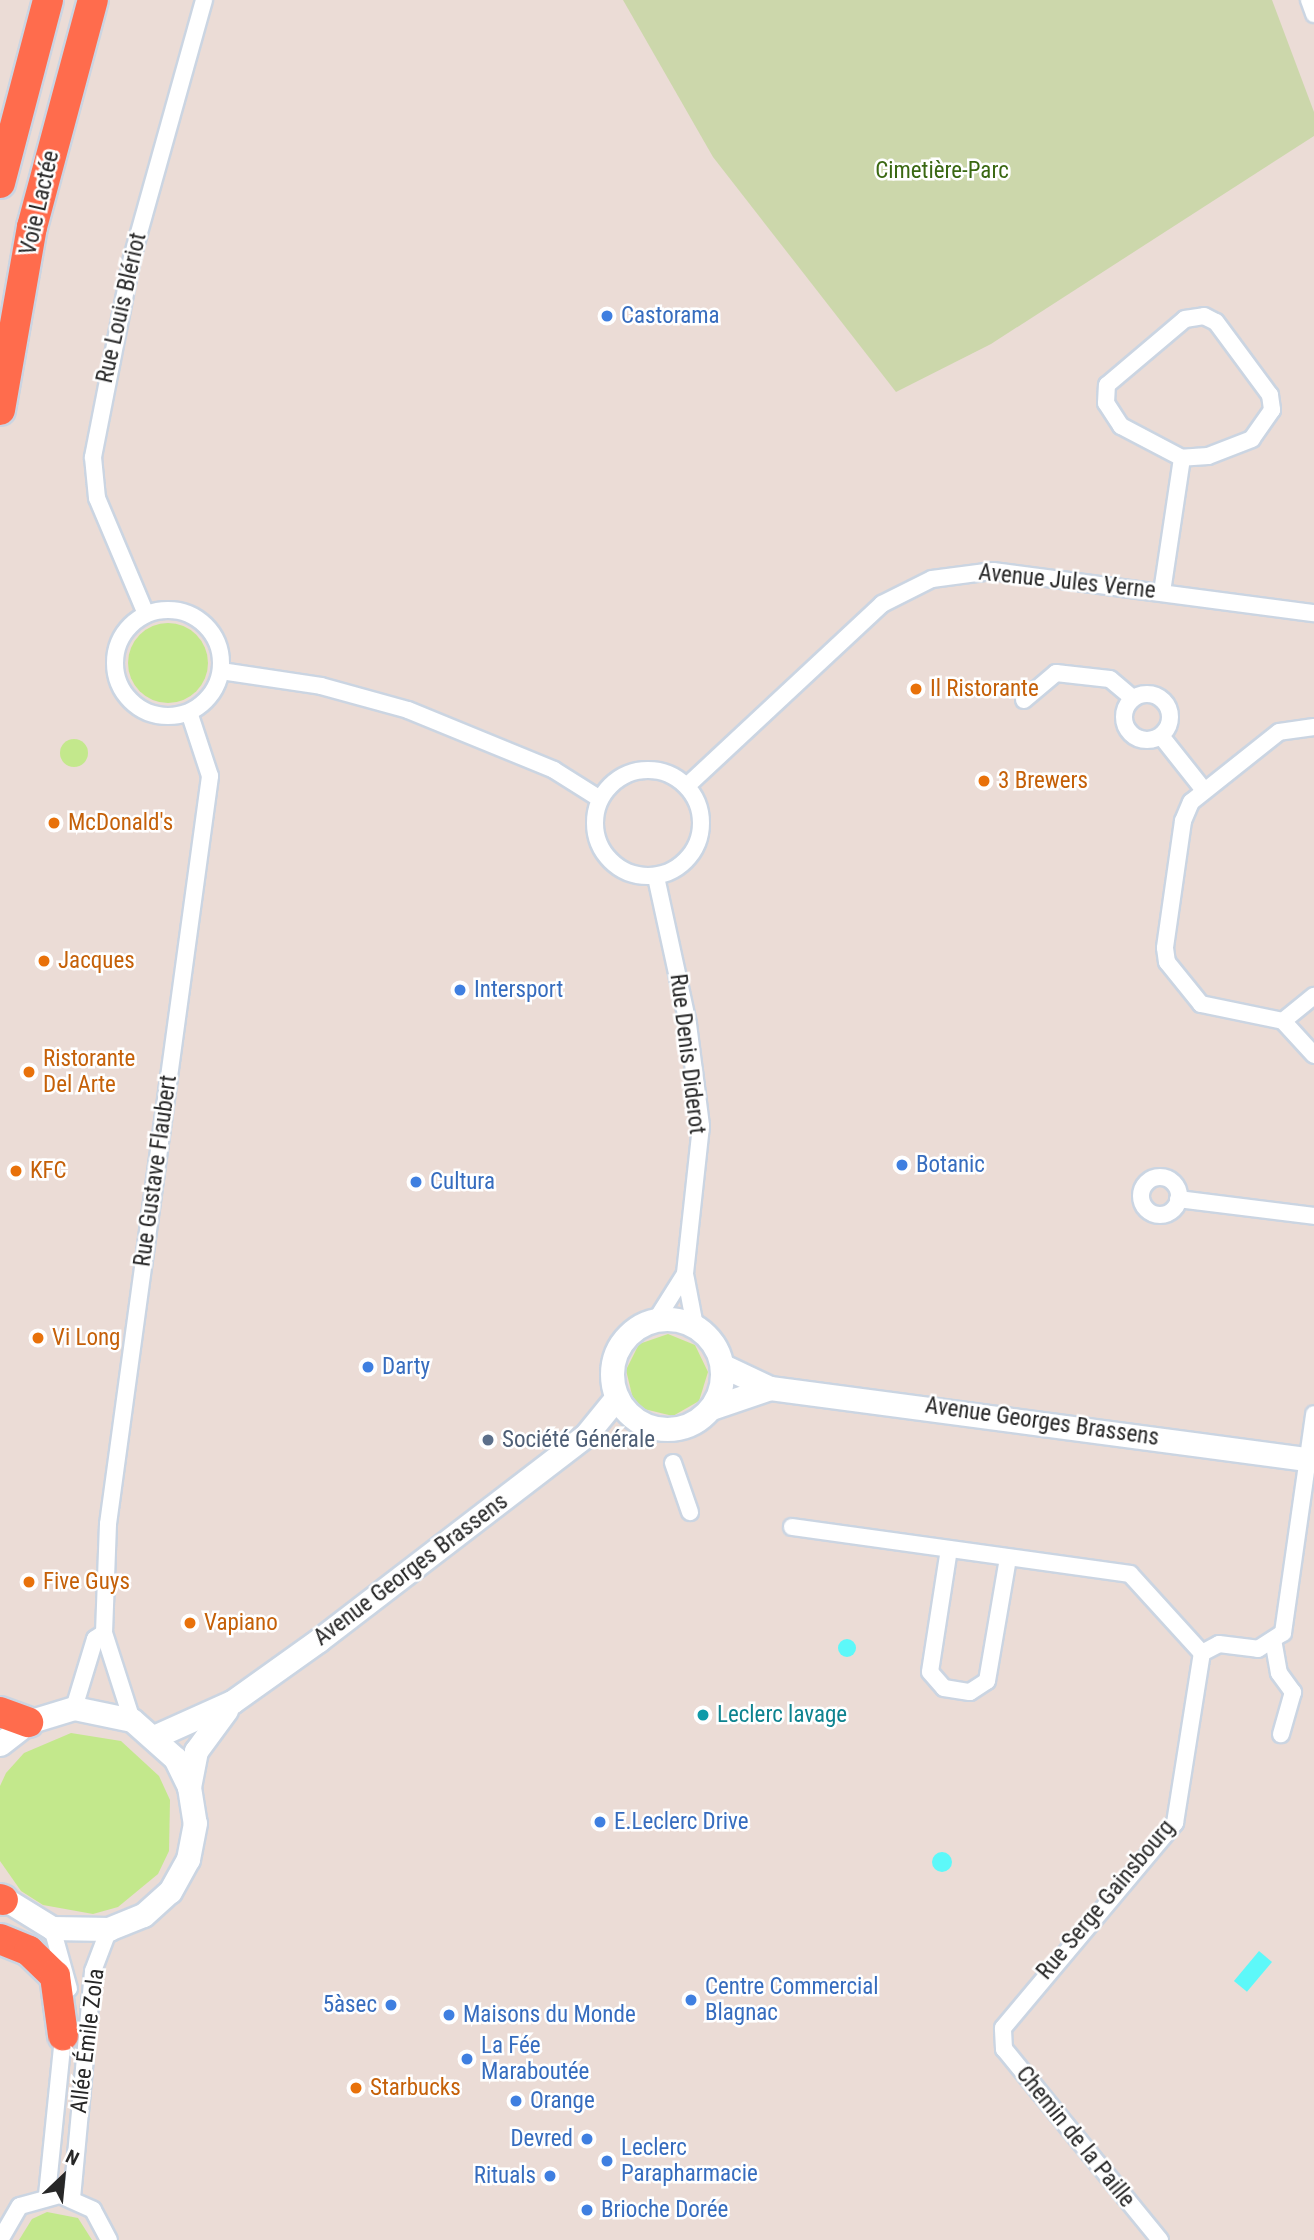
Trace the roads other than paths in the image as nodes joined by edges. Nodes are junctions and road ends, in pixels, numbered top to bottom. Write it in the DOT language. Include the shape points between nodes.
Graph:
graph roads {
  1 [pos="48,0"];
  2 [pos="93,0"];
  3 [pos="204,0"];
  4 [pos="1309,0"];
  5 [pos="1314,14"];
  6 [pos="0,183"];
  7 [pos="0,410"];
  8 [pos="1182,458"];
  9 [pos="1162,592"];
  10 [pos="1314,612"];
  11 [pos="146,614"];
  12 [pos="221,671"];
  13 [pos="1133,698"];
  14 [pos="1024,700"];
  15 [pos="189,712"];
  16 [pos="1314,727"];
  17 [pos="1161,736"];
  18 [pos="688,785"];
  19 [pos="1203,789"];
  20 [pos="600,799"];
  21 [pos="656,877"];
  22 [pos="1314,996"];
  23 [pos="1283,1021"];
  24 [pos="1314,1055"];
  25 [pos="1178,1199"];
  26 [pos="1314,1216"];
  27 [pos="685,1274"];
  28 [pos="656,1320"];
  29 [pos="695,1326"];
  30 [pos="723,1366"];
  31 [pos="770,1388"];
  32 [pos="617,1398"];
  33 [pos="711,1408"];
  34 [pos="1314,1414"];
  35 [pos="636,1420"];
  36 [pos="586,1436"];
  37 [pos="1311,1460"];
  38 [pos="673,1463"];
  39 [pos="691,1512"];
  40 [pos="792,1527"];
  41 [pos="949,1549"];
  42 [pos="1008,1558"];
  43 [pos="104,1633"];
  44 [pos="1274,1645"];
  45 [pos="1202,1653"];
  46 [pos="232,1702"];
  47 [pos="74,1709"];
  48 [pos="0,1712"];
  49 [pos="132,1720"];
  50 [pos="28,1722"];
  51 [pos="1281,1734"];
  52 [pos="156,1736"];
  53 [pos="0,1744"];
  54 [pos="189,1787"];
  55 [pos="1,1898"];
  56 [pos="52,1928"];
  57 [pos="109,1929"];
  58 [pos="0,1939"];
  59 [pos="1003,2028"];
  60 [pos="63,2035"];
  61 [pos="47,2195"];
  62 [pos="72,2197"];
  63 [pos="0,2240"];
  64 [pos="109,2240"];
  65 [pos="1160,2240"];
  1 -- 6 [label="highway, Voie Lactée"];
  2 -- 7 [label="highway, Voie Lactée" via="32,227"];
  3 -- 11 [label="street, Rue Louis Blériot" via="132,258 93,457 97,498"];
  4 -- 5 [label="street"];
  8 -- 8 [label="street" via="1208,456 1252,439 1272,410 1270,395 1216,322 1203,316 1185,319 1107,385 1106,402 1121,426"];
  8 -- 9 [label="street"];
  9 -- 10 [label="street, Avenue Jules Verne"];
  9 -- 18 [label="street, Avenue Jules Verne" via="993,571 965,571 909,588 882,604"];
  11 -- 12 [label="street" via="178,610 206,625 219,647"];
  11 -- 15 [label="street" via="116,647 119,684 144,712"];
  12 -- 15 [label="street" via="204,702"];
  12 -- 20 [label="street" via="321,686 408,710 554,770"];
  13 -- 14 [label="street" via="1110,679 1056,673"];
  13 -- 17 [label="street" via="1148,694 1167,706 1169,722"];
  13 -- 17 [label="street" via="1124,710 1128,731 1140,739"];
  15 -- 43 [label="street, Rue Gustave Flaubert" via="210,776 116,1458"];
  16 -- 19 [label="street" via="1279,732"];
  17 -- 19 [label="street"];
  18 -- 20 [label="street" via="648,769 620,778"];
  18 -- 21 [label="street" via="700,812 698,844 679,867"];
  19 -- 23 [label="street" via="1183,821 1167,962 1201,1004"];
  20 -- 21 [label="street" via="595,831 602,850 632,875"];
  21 -- 27 [label="street, Rue Denis Diderot" via="688,1024 701,1126"];
  22 -- 23 [label="street"];
  23 -- 24 [label="street"];
  25 -- 26 [label="street"];
  27 -- 28 [label="street, Rue Denis Diderot"];
  27 -- 29 [label="street, Rue Denis Diderot"];
  28 -- 29 [label="street"];
  28 -- 32 [label="street" via="625,1339 612,1364"];
  29 -- 30 [label="street" via="714,1343"];
  30 -- 31 [label="street, Avenue Georges Brassens"];
  30 -- 33 [label="street"];
  31 -- 33 [label="street, Avenue Georges Brassens"];
  31 -- 37 [label="street, Avenue Georges Brassens"];
  32 -- 35 [label="street"];
  32 -- 36 [label="street, Avenue Georges Brassens"];
  33 -- 35 [label="street" via="681,1428"];
  34 -- 37 [label="street"];
  35 -- 36 [label="street, Avenue Georges Brassens"];
  36 -- 46 [label="street, Avenue Georges Brassens"];
  37 -- 44 [label="street" via="1288,1613"];
  38 -- 39 [label="street"];
  40 -- 41 [label="street"];
  41 -- 42 [label="street"];
  41 -- 42 [label="street" via="930,1672 944,1688 970,1692 987,1681"];
  42 -- 45 [label="street" via="1130,1574"];
  43 -- 47 [label="street, Rue Gustave Flaubert" via="95,1639"];
  43 -- 49 [label="street, Rue Gustave Flaubert"];
  44 -- 45 [label="street" via="1219,1644"];
  44 -- 51 [label="street" via="1279,1673 1293,1692"];
  45 -- 59 [label="street, Rue Serge Gainsbourg" via="1175,1823"];
  46 -- 52 [label="street, Avenue Georges Brassens"];
  46 -- 54 [label="street, Avenue Georges Brassens" via="196,1751"];
  47 -- 49 [label="street"];
  47 -- 50 [label="street"];
  48 -- 50 [label="highway"];
  49 -- 52 [label="street"];
  50 -- 53 [label="street"];
  52 -- 54 [label="street"];
  54 -- 57 [label="street" via="195,1823 188,1859 170,1891 143,1915"];
  55 -- 56 [label="street"];
  56 -- 57 [label="street"];
  56 -- 60 [label="street, Allée Émile Zola" via="71,1981"];
  57 -- 62 [label="street, Allée Émile Zola" via="93,1971"];
  58 -- 60 [label="highway" via="29,1951 55,1976"];
  59 -- 65 [label="street, Chemin de la Paille" via="1004,2049"];
  60 -- 61 [label="street, Allée Émile Zola"];
  61 -- 62 [label="street"];
  61 -- 63 [label="street" via="20,2206"];
  62 -- 64 [label="street" via="101,2220"];
}
